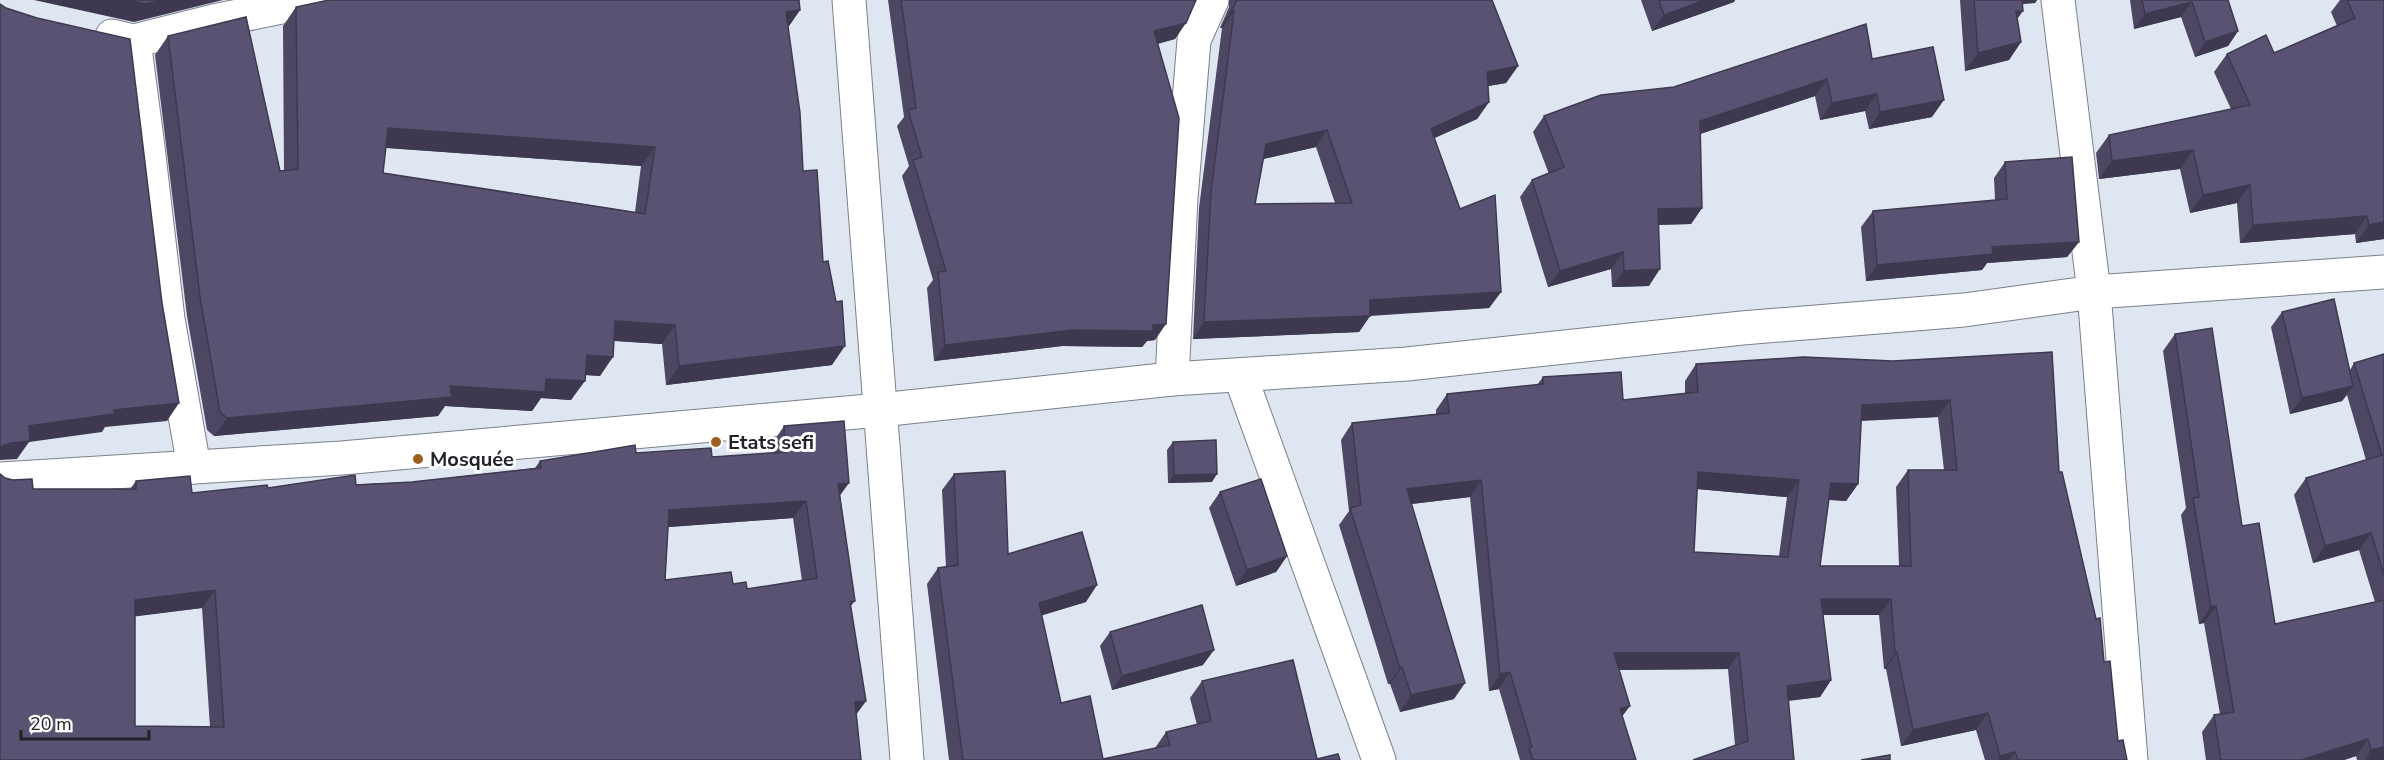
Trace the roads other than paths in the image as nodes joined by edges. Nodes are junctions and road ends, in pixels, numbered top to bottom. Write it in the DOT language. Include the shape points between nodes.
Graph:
graph roads {
  1 [pos="315,0"];
  2 [pos="849,0"];
  3 [pos="1212,0"];
  4 [pos="2058,0"];
  5 [pos="245,8"];
  6 [pos="87,31"];
  7 [pos="134,41"];
  8 [pos="2384,272"];
  9 [pos="2094,292"];
  10 [pos="1240,375"];
  11 [pos="1172,379"];
  12 [pos="880,410"];
  13 [pos="194,466"];
  14 [pos="0,479"];
  15 [pos="907,760"];
  16 [pos="1379,760"];
  17 [pos="2131,760"];
  1 -- 5 [label="street"];
  2 -- 12 [label="street"];
  3 -- 11 [label="street" via="1194,40"];
  4 -- 9 [label="street"];
  5 -- 7 [label="street"];
  6 -- 7 [label="street"];
  7 -- 13 [label="street" via="168,319"];
  8 -- 9 [label="street"];
  9 -- 10 [label="street" via="1964,310 1742,328 1407,364"];
  9 -- 17 [label="street"];
  10 -- 11 [label="street"];
  10 -- 16 [label="street"];
  11 -- 12 [label="street"];
  12 -- 13 [label="street" via="342,458"];
  12 -- 15 [label="street"];
  13 -- 14 [label="street"];
}
